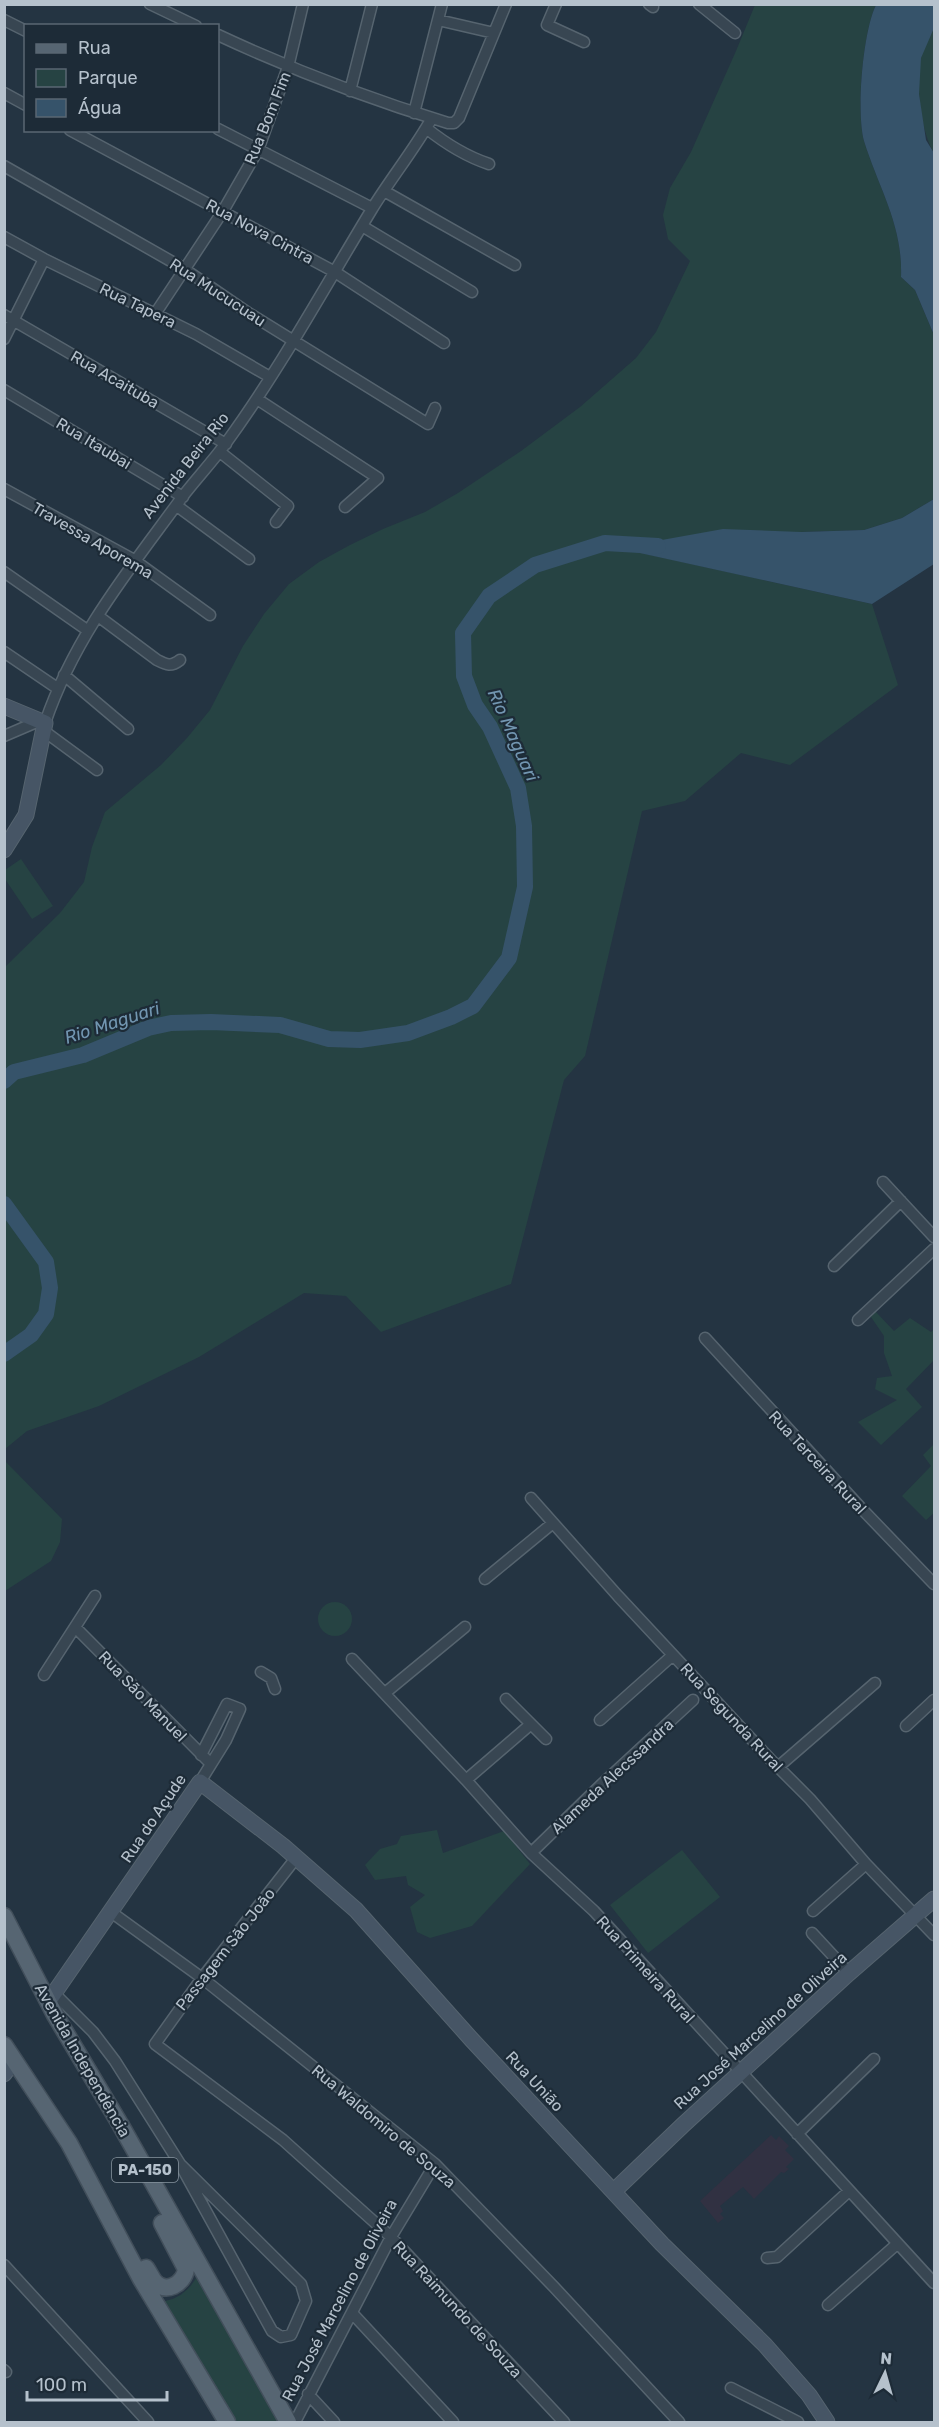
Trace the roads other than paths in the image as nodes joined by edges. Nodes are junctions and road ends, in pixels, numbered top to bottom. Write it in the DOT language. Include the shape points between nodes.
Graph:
graph roads {
  1 [pos="150,4"];
  2 [pos="372,4"];
  3 [pos="442,4"];
  4 [pos="506,4"];
  5 [pos="556,4"];
  6 [pos="699,4"];
  7 [pos="300,6"];
  8 [pos="4,20"];
  9 [pos="438,20"];
  10 [pos="192,24"];
  11 [pos="24,30"];
  12 [pos="494,33"];
  13 [pos="735,33"];
  14 [pos="219,35"];
  15 [pos="584,42"];
  16 [pos="288,68"];
  17 [pos="350,91"];
  18 [pos="4,93"];
  19 [pos="24,104"];
  20 [pos="414,113"];
  21 [pos="429,123"];
  22 [pos="219,130"];
  23 [pos="74,132"];
  24 [pos="258,150"];
  25 [pos="489,164"];
  26 [pos="4,166"];
  27 [pos="384,191"];
  28 [pos="372,208"];
  29 [pos="223,211"];
  30 [pos="362,226"];
  31 [pos="4,237"];
  32 [pos="44,259"];
  33 [pos="515,265"];
  34 [pos="183,268"];
  35 [pos="335,272"];
  36 [pos="472,292"];
  37 [pos="155,314"];
  38 [pos="9,318"];
  39 [pos="4,339"];
  40 [pos="293,340"];
  41 [pos="444,343"];
  42 [pos="270,377"];
  43 [pos="4,390"];
  44 [pos="257,399"];
  45 [pos="435,408"];
  46 [pos="223,448"];
  47 [pos="4,489"];
  48 [pos="180,501"];
  49 [pos="345,507"];
  50 [pos="276,522"];
  51 [pos="249,559"];
  52 [pos="134,560"];
  53 [pos="4,572"];
  54 [pos="210,615"];
  55 [pos="98,616"];
  56 [pos="87,630"];
  57 [pos="4,652"];
  58 [pos="180,660"];
  59 [pos="64,675"];
  60 [pos="57,688"];
  61 [pos="4,706"];
  62 [pos="43,725"];
  63 [pos="128,729"];
  64 [pos="4,736"];
  65 [pos="97,770"];
  66 [pos="7,840"];
  67 [pos="883,1182"];
  68 [pos="901,1201"];
  69 [pos="934,1237"];
  70 [pos="934,1249"];
  71 [pos="834,1266"];
  72 [pos="858,1320"];
  73 [pos="705,1338"];
  74 [pos="531,1498"];
  75 [pos="554,1520"];
  76 [pos="485,1579"];
  77 [pos="934,1584"];
  78 [pos="95,1596"];
  79 [pos="75,1627"];
  80 [pos="465,1627"];
  81 [pos="673,1655"];
  82 [pos="352,1659"];
  83 [pos="261,1672"];
  84 [pos="44,1675"];
  85 [pos="875,1683"];
  86 [pos="275,1689"];
  87 [pos="385,1693"];
  88 [pos="506,1700"];
  89 [pos="693,1700"];
  90 [pos="934,1700"];
  91 [pos="600,1720"];
  92 [pos="531,1724"];
  93 [pos="906,1726"];
  94 [pos="546,1739"];
  95 [pos="201,1755"];
  96 [pos="211,1764"];
  97 [pos="778,1767"];
  98 [pos="466,1780"];
  99 [pos="200,1782"];
  100 [pos="531,1853"];
  101 [pos="296,1858"];
  102 [pos="866,1864"];
  103 [pos="934,1899"];
  104 [pos="813,1911"];
  105 [pos="111,1912"];
  106 [pos="916,1915"];
  107 [pos="4,1916"];
  108 [pos="812,1933"];
  109 [pos="934,1935"];
  110 [pos="853,1971"];
  111 [pos="202,1978"];
  112 [pos="52,1998"];
  113 [pos="156,2041"];
  114 [pos="4,2045"];
  115 [pos="874,2059"];
  116 [pos="9,2067"];
  117 [pos="741,2074"];
  118 [pos="120,2124"];
  119 [pos="797,2134"];
  120 [pos="69,2143"];
  121 [pos="180,2164"];
  122 [pos="435,2164"];
  123 [pos="614,2191"];
  124 [pos="849,2191"];
  125 [pos="390,2237"];
  126 [pos="897,2244"];
  127 [pos="766,2258"];
  128 [pos="4,2265"];
  129 [pos="934,2283"];
  130 [pos="828,2305"];
  131 [pos="352,2313"];
  132 [pos="731,2388"];
  133 [pos="308,2394"];
  134 [pos="148,2422"];
  135 [pos="227,2422"];
  136 [pos="288,2422"];
  137 [pos="295,2422"];
  138 [pos="334,2422"];
  139 [pos="453,2422"];
  140 [pos="564,2422"];
  141 [pos="679,2422"];
  142 [pos="798,2422"];
  143 [pos="827,2422"];
  1 -- 10 [label="street"];
  2 -- 17 [label="street"];
  3 -- 9 [label="street"];
  4 -- 12 [label="street"];
  5 -- 15 [label="street" via="546,25"];
  6 -- 13 [label="street"];
  7 -- 16 [label="street, Rua Bom Fim"];
  8 -- 11 [label="street"];
  9 -- 12 [label="street"];
  9 -- 20 [label="street"];
  12 -- 21 [label="street" via="457,121"];
  14 -- 16 [label="street"];
  16 -- 17 [label="street"];
  16 -- 24 [label="street, Rua Bom Fim"];
  17 -- 20 [label="street"];
  18 -- 19 [label="street"];
  20 -- 21 [label="street"];
  21 -- 25 [label="street" via="444,143 469,158"];
  21 -- 27 [label="street, Avenida Beira Rio"];
  22 -- 24 [label="street"];
  23 -- 29 [label="street, Rua Nova Cintra"];
  24 -- 28 [label="street"];
  24 -- 29 [label="street, Rua Bom Fim"];
  26 -- 34 [label="street, Rua Mucucuau"];
  27 -- 28 [label="street, Avenida Beira Rio"];
  27 -- 33 [label="street"];
  28 -- 30 [label="street, Avenida Beira Rio"];
  29 -- 34 [label="street, Rua Bom Fim"];
  29 -- 35 [label="street, Rua Nova Cintra"];
  30 -- 35 [label="street, Avenida Beira Rio"];
  30 -- 36 [label="street"];
  31 -- 32 [label="street, Rua Tapera"];
  32 -- 37 [label="street, Rua Tapera"];
  32 -- 38 [label="street"];
  34 -- 37 [label="street, Rua Bom Fim"];
  34 -- 40 [label="street, Rua Mucucuau"];
  35 -- 40 [label="street, Avenida Beira Rio"];
  35 -- 41 [label="street, Rua Nova Cintra"];
  37 -- 42 [label="street, Rua Tapera"];
  38 -- 39 [label="street"];
  38 -- 46 [label="street, Rua Acaituba"];
  40 -- 42 [label="street, Avenida Beira Rio"];
  40 -- 45 [label="street, Rua Mucucuau" via="428,424"];
  42 -- 44 [label="street, Avenida Beira Rio"];
  43 -- 48 [label="street, Rua Itaubai"];
  44 -- 46 [label="street, Avenida Beira Rio"];
  44 -- 49 [label="street" via="378,478"];
  46 -- 48 [label="street, Avenida Beira Rio"];
  46 -- 50 [label="street, Rua Acaituba" via="288,506"];
  47 -- 52 [label="street, Travessa Aporema"];
  48 -- 51 [label="street, Rua Itaubai"];
  48 -- 52 [label="street, Avenida Beira Rio"];
  52 -- 54 [label="street, Travessa Aporema"];
  52 -- 55 [label="street, Avenida Beira Rio"];
  53 -- 56 [label="street"];
  55 -- 56 [label="street, Avenida Beira Rio"];
  55 -- 58 [label="street" via="157,660 174,665"];
  56 -- 59 [label="street, Avenida Beira Rio"];
  57 -- 60 [label="street"];
  59 -- 60 [label="street, Avenida Beira Rio"];
  59 -- 63 [label="street"];
  60 -- 62 [label="street, Avenida Beira Rio"];
  61 -- 62 [label="street"];
  62 -- 64 [label="street"];
  62 -- 65 [label="street"];
  62 -- 66 [label="street, Avenida Beira Rio" via="26,815"];
  67 -- 68 [label="street"];
  68 -- 69 [label="street"];
  68 -- 71 [label="street"];
  70 -- 72 [label="street"];
  73 -- 77 [label="street, Rua Terceira Rural" via="739,1369 763,1407"];
  74 -- 75 [label="street, Rua Segunda Rural"];
  75 -- 76 [label="street"];
  75 -- 81 [label="street, Rua Segunda Rural"];
  78 -- 79 [label="street"];
  79 -- 84 [label="street"];
  79 -- 95 [label="street, Rua São Manuel"];
  80 -- 87 [label="street"];
  81 -- 91 [label="street"];
  81 -- 97 [label="street, Rua Segunda Rural" via="741,1732"];
  82 -- 87 [label="street, Rua Primeira Rural"];
  83 -- 86 [label="street" via="271,1678"];
  85 -- 97 [label="street"];
  87 -- 98 [label="street, Rua Primeira Rural"];
  88 -- 92 [label="street"];
  89 -- 100 [label="street, Alameda Alecssandra"];
  90 -- 93 [label="street"];
  92 -- 94 [label="street"];
  92 -- 98 [label="street"];
  95 -- 96 [label="street, Rua São Manuel"];
  95 -- 96 [label="street, Rua do Açude" via="226,1704 240,1709"];
  96 -- 99 [label="street, Rua do Açude"];
  97 -- 102 [label="street, Rua Segunda Rural"];
  98 -- 100 [label="street, Rua Primeira Rural"];
  99 -- 101 [label="street, Rua União"];
  99 -- 105 [label="street, Rua do Açude"];
  100 -- 117 [label="street, Rua Primeira Rural" via="594,1911"];
  101 -- 111 [label="street, Passagem São João"];
  101 -- 123 [label="street, Rua União" via="356,1910"];
  102 -- 104 [label="street"];
  102 -- 106 [label="street, Rua Segunda Rural"];
  103 -- 106 [label="street, Rua José Marcelino de Oliveira"];
  105 -- 111 [label="street, Rua Waldomiro de Souza"];
  105 -- 112 [label="street, Rua do Açude"];
  106 -- 109 [label="street, Rua Segunda Rural"];
  106 -- 110 [label="street, Rua José Marcelino de Oliveira"];
  107 -- 112 [label="main road, Avenida Independência / PA-150"];
  108 -- 110 [label="street"];
  110 -- 117 [label="street, Rua José Marcelino de Oliveira"];
  111 -- 113 [label="street, Passagem São João"];
  111 -- 122 [label="street, Rua Waldomiro de Souza"];
  112 -- 118 [label="main road, Avenida Independência / PA-150"];
  112 -- 121 [label="street" via="93,2032"];
  113 -- 125 [label="street, Rua Raimundo de Souza" via="157,2047 283,2140"];
  114 -- 116 [label="main road, PA-150"];
  115 -- 119 [label="street"];
  116 -- 120 [label="main road, PA-150"];
  117 -- 119 [label="street, Rua Primeira Rural"];
  117 -- 123 [label="street, Rua José Marcelino de Oliveira"];
  118 -- 120 [label="main road" via="122,2146 186,2269 185,2277 170,2288 154,2282 86,2159"];
  118 -- 136 [label="main road, Avenida Independência / PA-150"];
  119 -- 124 [label="street, Rua Primeira Rural"];
  120 -- 135 [label="main road, PA-150" via="141,2279"];
  121 -- 121 [label="street" via="272,2331 281,2337 291,2335 306,2301 301,2284"];
  122 -- 125 [label="street, Rua José Marcelino de Oliveira"];
  122 -- 141 [label="street, Rua Waldomiro de Souza"];
  123 -- 143 [label="street, Rua União" via="765,2346 809,2395"];
  124 -- 126 [label="street, Rua Primeira Rural"];
  124 -- 127 [label="street" via="777,2258"];
  125 -- 131 [label="street, Rua José Marcelino de Oliveira"];
  125 -- 140 [label="street, Rua Raimundo de Souza"];
  126 -- 129 [label="street, Rua Primeira Rural"];
  126 -- 130 [label="street"];
  128 -- 134 [label="street"];
  131 -- 133 [label="street, Rua José Marcelino de Oliveira"];
  131 -- 139 [label="street"];
  132 -- 142 [label="street"];
  133 -- 137 [label="street, Rua José Marcelino de Oliveira"];
  133 -- 138 [label="street"];
}
